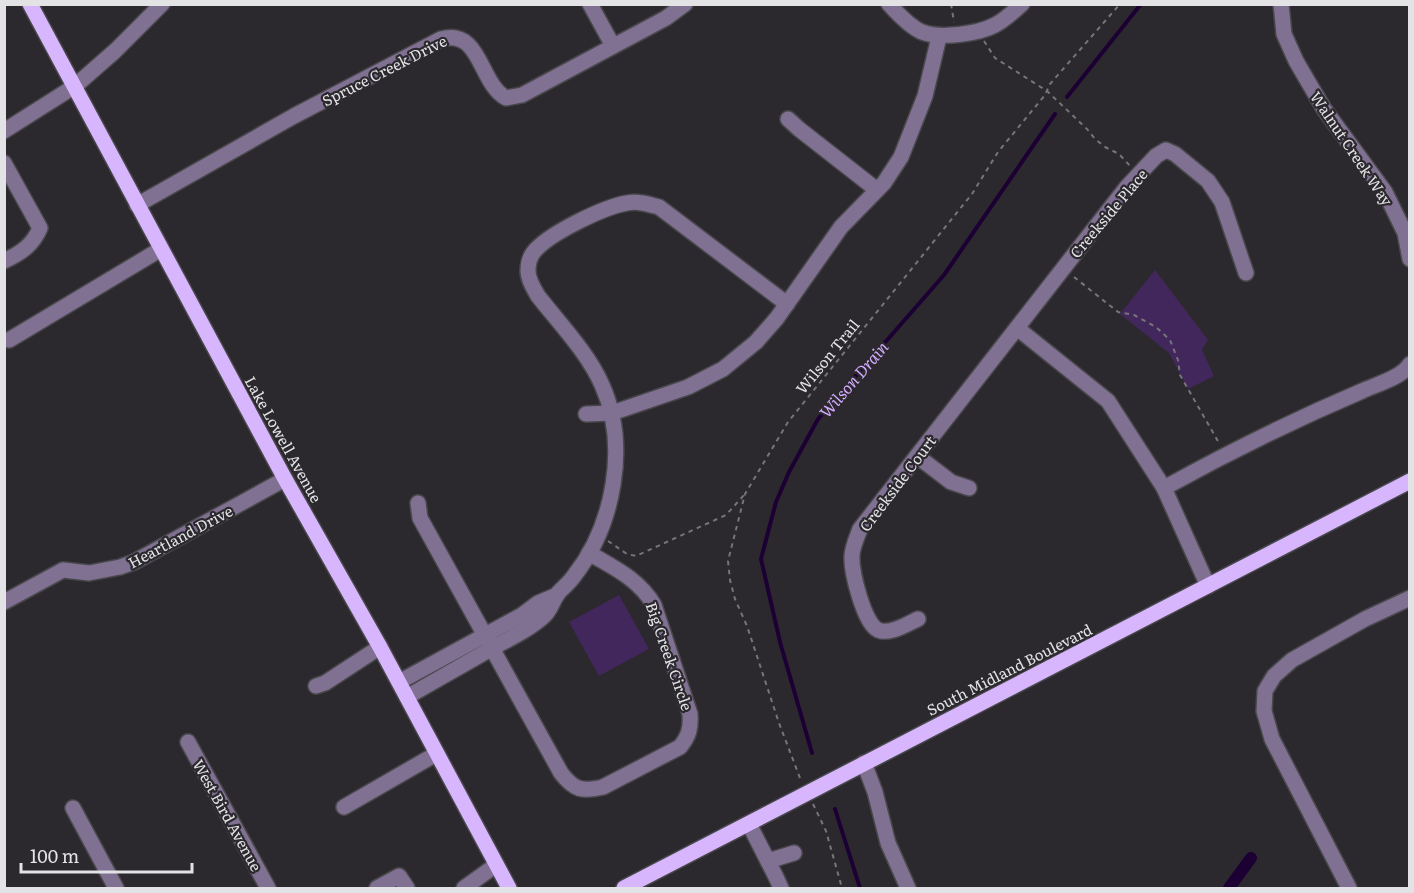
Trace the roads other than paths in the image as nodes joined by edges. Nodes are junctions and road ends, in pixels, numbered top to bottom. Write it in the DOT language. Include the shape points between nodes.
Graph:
graph roads {
  1 [pos="30,4"];
  2 [pos="162,4"];
  3 [pos="590,4"];
  4 [pos="685,4"];
  5 [pos="889,4"];
  6 [pos="1022,4"];
  7 [pos="1281,4"];
  8 [pos="939,37"];
  9 [pos="613,46"];
  10 [pos="75,86"];
  11 [pos="789,118"];
  12 [pos="4,131"];
  13 [pos="4,163"];
  14 [pos="877,190"];
  15 [pos="137,205"];
  16 [pos="161,249"];
  17 [pos="1410,259"];
  18 [pos="4,261"];
  19 [pos="1246,273"];
  20 [pos="787,304"];
  21 [pos="1017,328"];
  22 [pos="9,340"];
  23 [pos="1410,364"];
  24 [pos="982,373"];
  25 [pos="612,413"];
  26 [pos="586,414"];
  27 [pos="917,456"];
  28 [pos="285,479"];
  29 [pos="1410,481"];
  30 [pos="969,488"];
  31 [pos="1164,488"];
  32 [pos="418,503"];
  33 [pos="589,553"];
  34 [pos="1208,586"];
  35 [pos="1410,598"];
  36 [pos="4,602"];
  37 [pos="918,619"];
  38 [pos="489,642"];
  39 [pos="381,647"];
  40 [pos="399,682"];
  41 [pos="316,687"];
  42 [pos="407,697"];
  43 [pos="188,742"];
  44 [pos="436,754"];
  45 [pos="864,763"];
  46 [pos="344,807"];
  47 [pos="73,808"];
  48 [pos="748,825"];
  49 [pos="794,853"];
  50 [pos="768,861"];
  51 [pos="496,865"];
  52 [pos="116,888"];
  53 [pos="268,888"];
  54 [pos="377,888"];
  55 [pos="407,888"];
  56 [pos="464,888"];
  57 [pos="509,888"];
  58 [pos="624,888"];
  59 [pos="781,888"];
  60 [pos="908,888"];
  61 [pos="1349,888"];
  1 -- 10 [label="main road, Lake Lowell Avenue"];
  2 -- 10 [label="street"];
  3 -- 9 [label="street"];
  4 -- 9 [label="street"];
  5 -- 8 [label="street" via="920,31"];
  6 -- 8 [label="street" via="992,27"];
  7 -- 17 [label="street, Walnut Creek Way" via="1284,34 1296,61 1324,109 1385,192 1405,233"];
  8 -- 14 [label="street" via="925,96 901,157"];
  9 -- 15 [label="street, Spruce Creek Drive" via="522,94 506,98 496,93 467,41 452,36 441,39"];
  10 -- 12 [label="street"];
  10 -- 15 [label="main road, Lake Lowell Avenue"];
  11 -- 14 [label="street"];
  13 -- 18 [label="street" via="40,228 36,240"];
  14 -- 20 [label="street" via="841,227"];
  15 -- 16 [label="main road, Lake Lowell Avenue"];
  16 -- 22 [label="street"];
  16 -- 28 [label="main road, Lake Lowell Avenue"];
  19 -- 21 [label="street, Creekside Place" via="1222,201 1208,181 1166,150 1126,188"];
  20 -- 25 [label="street" via="756,342 723,369 688,387"];
  20 -- 25 [label="street" via="659,207 626,203 552,236 532,253 528,273 538,296 592,366"];
  21 -- 24 [label="street, Creekside Place"];
  21 -- 31 [label="street" via="1108,401"];
  23 -- 31 [label="street" via="1392,378 1299,418"];
  24 -- 27 [label="street, Creekside Court"];
  25 -- 26 [label="street"];
  25 -- 33 [label="street" via="615,477 599,534"];
  27 -- 30 [label="street" via="951,482"];
  27 -- 37 [label="street, Creekside Court" via="860,529 851,555 854,577 873,627 891,631"];
  28 -- 36 [label="street, Heartland Drive" via="134,562 89,573 63,570"];
  28 -- 39 [label="main road, Lake Lowell Avenue"];
  29 -- 34 [label="main road, South Midland Boulevard"];
  31 -- 34 [label="street"];
  32 -- 38 [label="street" via="420,518"];
  33 -- 38 [label="street" via="575,576 557,594 547,614 532,625"];
  33 -- 38 [label="street, Big Creek Circle" via="636,582 654,605 690,714 688,737 680,747 603,787 581,789 570,784"];
  34 -- 45 [label="main road, South Midland Boulevard"];
  35 -- 61 [label="street" via="1292,660 1274,676 1265,691 1264,711 1272,739"];
  38 -- 40 [label="street"];
  38 -- 42 [label="street"];
  39 -- 40 [label="main road, Lake Lowell Avenue"];
  39 -- 41 [label="street"];
  40 -- 42 [label="main road, Lake Lowell Avenue"];
  42 -- 44 [label="main road, Lake Lowell Avenue"];
  43 -- 53 [label="street, West Bird Avenue"];
  44 -- 46 [label="street"];
  44 -- 51 [label="main road, Lake Lowell Avenue"];
  45 -- 48 [label="main road, South Midland Boulevard"];
  45 -- 60 [label="street" via="888,843"];
  47 -- 52 [label="street"];
  48 -- 50 [label="street"];
  48 -- 58 [label="main road, South Midland Boulevard"];
  49 -- 50 [label="street"];
  50 -- 59 [label="street"];
  51 -- 56 [label="street"];
  51 -- 57 [label="main road, Lake Lowell Avenue"];
  54 -- 55 [label="street" via="399,876"];
}
